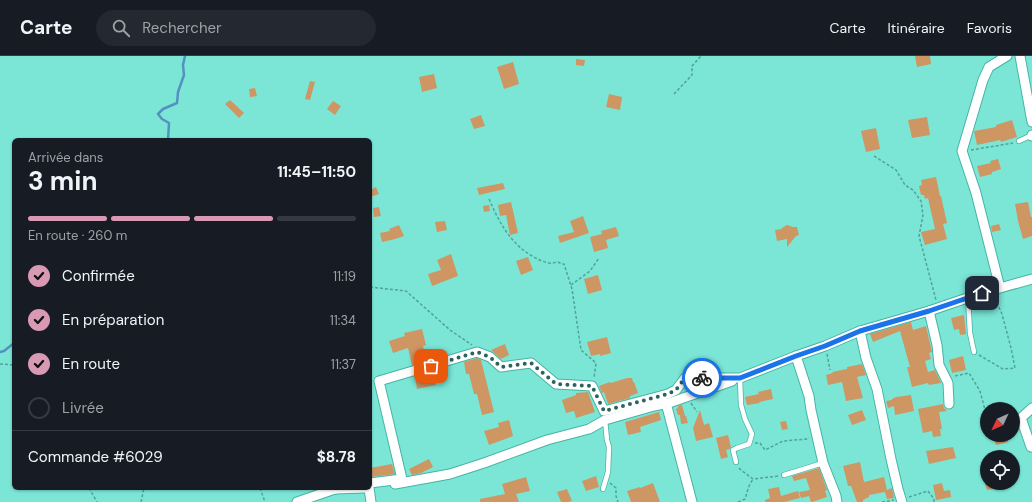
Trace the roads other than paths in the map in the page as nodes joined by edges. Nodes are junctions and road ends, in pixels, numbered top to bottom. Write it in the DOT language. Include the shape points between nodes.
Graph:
graph roads {
  1 [pos="1007,56"];
  2 [pos="1020,56"];
  3 [pos="1032,122"];
  4 [pos="1032,135"];
  5 [pos="1019,141"];
  6 [pos="1032,279"];
  7 [pos="1000,288"];
  8 [pos="968,298"];
  9 [pos="929,311"];
  10 [pos="860,331"];
  11 [pos="974,352"];
  12 [pos="796,356"];
  13 [pos="740,378"];
  14 [pos="666,403"];
  15 [pos="949,404"];
  16 [pos="1032,408"];
  17 [pos="604,416"];
  18 [pos="1031,447"];
  19 [pos="736,462"];
  20 [pos="823,463"];
  21 [pos="784,475"];
  22 [pos="372,484"];
  23 [pos="372,488"];
  24 [pos="603,488"];
  25 [pos="331,490"];
  26 [pos="369,490"];
  27 [pos="902,501"];
  28 [pos="297,502"];
  29 [pos="371,502"];
  30 [pos="692,502"];
  31 [pos="837,502"];
  1 -- 7 [label="street" via="989,67 962,150 976,193"];
  2 -- 3 [label="street"];
  4 -- 5 [label="lane"];
  6 -- 7 [label="street"];
  7 -- 8 [label="street"];
  8 -- 9 [label="street"];
  8 -- 11 [label="lane"];
  9 -- 10 [label="street"];
  9 -- 15 [label="street" via="939,365 948,383"];
  10 -- 12 [label="street"];
  10 -- 27 [label="street" via="877,389"];
  12 -- 13 [label="street"];
  12 -- 20 [label="street" via="809,396"];
  13 -- 14 [label="street"];
  13 -- 17 [label="street" via="685,378 676,390 668,394"];
  13 -- 19 [label="lane" via="741,405 752,434 749,444 733,450"];
  14 -- 17 [label="street"];
  14 -- 30 [label="street"];
  16 -- 18 [label="street" via="1022,418"];
  17 -- 22 [label="street" via="592,386 556,384 531,363 501,367 490,357 477,352 379,381 402,479"];
  17 -- 23 [label="street" via="589,429 547,440 450,474"];
  17 -- 24 [label="lane" via="609,447 608,472"];
  20 -- 21 [label="lane"];
  20 -- 31 [label="street"];
  25 -- 28 [label="street"];
  26 -- 29 [label="street"];
}
